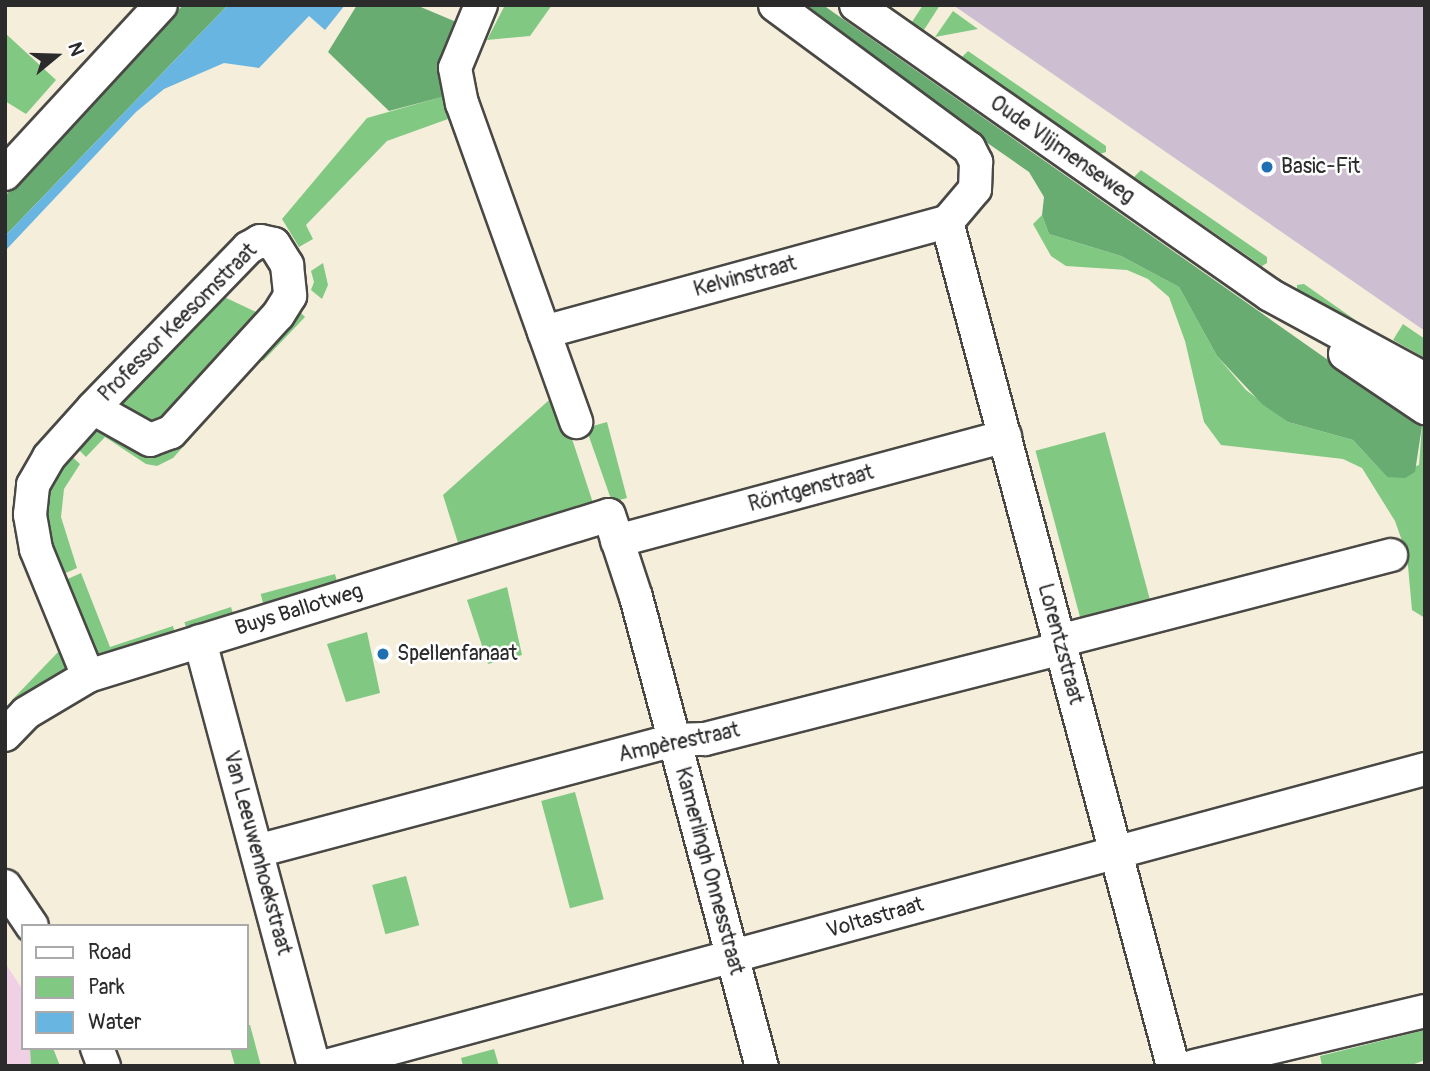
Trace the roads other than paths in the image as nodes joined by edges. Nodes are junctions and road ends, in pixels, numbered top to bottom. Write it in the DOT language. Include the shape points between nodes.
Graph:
graph roads {
  1 [pos="161,5"];
  2 [pos="481,5"];
  3 [pos="775,5"];
  4 [pos="856,5"];
  5 [pos="5,174"];
  6 [pos="947,222"];
  7 [pos="1270,295"];
  8 [pos="544,332"];
  9 [pos="1425,379"];
  10 [pos="93,408"];
  11 [pos="1425,408"];
  12 [pos="576,422"];
  13 [pos="1005,436"];
  14 [pos="613,528"];
  15 [pos="1391,555"];
  16 [pos="200,641"];
  17 [pos="1060,645"];
  18 [pos="88,676"];
  19 [pos="5,735"];
  20 [pos="673,740"];
  21 [pos="1425,769"];
  22 [pos="257,851"];
  23 [pos="1116,852"];
  24 [pos="5,886"];
  25 [pos="31,924"];
  26 [pos="732,959"];
  27 [pos="1425,1011"];
  28 [pos="314,1066"];
  29 [pos="326,1066"];
  30 [pos="762,1066"];
  31 [pos="1173,1066"];
  32 [pos="1194,1066"];
  1 -- 5 [label="street"];
  2 -- 8 [label="street" via="456,68 462,103"];
  3 -- 6 [label="street" via="969,148 976,162 975,189"];
  4 -- 7 [label="street, Oude Vlijmenseweg"];
  6 -- 8 [label="street, Kelvinstraat"];
  6 -- 13 [label="street, Lorentzstraat"];
  7 -- 9 [label="street, Oude Vlijmenseweg"];
  7 -- 11 [label="street, Oude Vlijmenseweg" via="1289,315"];
  8 -- 12 [label="street"];
  10 -- 10 [label="street, Professor Keesomstraat" via="248,248 260,240 274,244 287,265 290,296 172,432 150,440"];
  10 -- 18 [label="street, Professor Keesomstraat" via="49,457 33,485 30,515 36,549"];
  13 -- 14 [label="street, Röntgenstraat"];
  13 -- 17 [label="street, Lorentzstraat"];
  14 -- 16 [label="street, Buys Ballotweg"];
  14 -- 20 [label="street, Kamerlingh Onnesstraat"];
  15 -- 17 [label="street, Ampèrestraat"];
  16 -- 18 [label="street, Buys Ballotweg"];
  16 -- 22 [label="street, Van Leeuwenhoekstraat"];
  17 -- 20 [label="street, Ampèrestraat" via="717,736"];
  17 -- 23 [label="street, Lorentzstraat"];
  18 -- 19 [label="street, Buys Ballotweg" via="26,713"];
  20 -- 22 [label="street, Ampèrestraat"];
  20 -- 26 [label="street, Kamerlingh Onnesstraat"];
  21 -- 23 [label="street, Voltastraat"];
  22 -- 28 [label="street, Van Leeuwenhoekstraat"];
  23 -- 26 [label="street, Voltastraat"];
  23 -- 31 [label="street, Lorentzstraat"];
  24 -- 25 [label="street"];
  26 -- 29 [label="street, Voltastraat"];
  26 -- 30 [label="street, Kamerlingh Onnesstraat"];
  27 -- 32 [label="street"];
}
